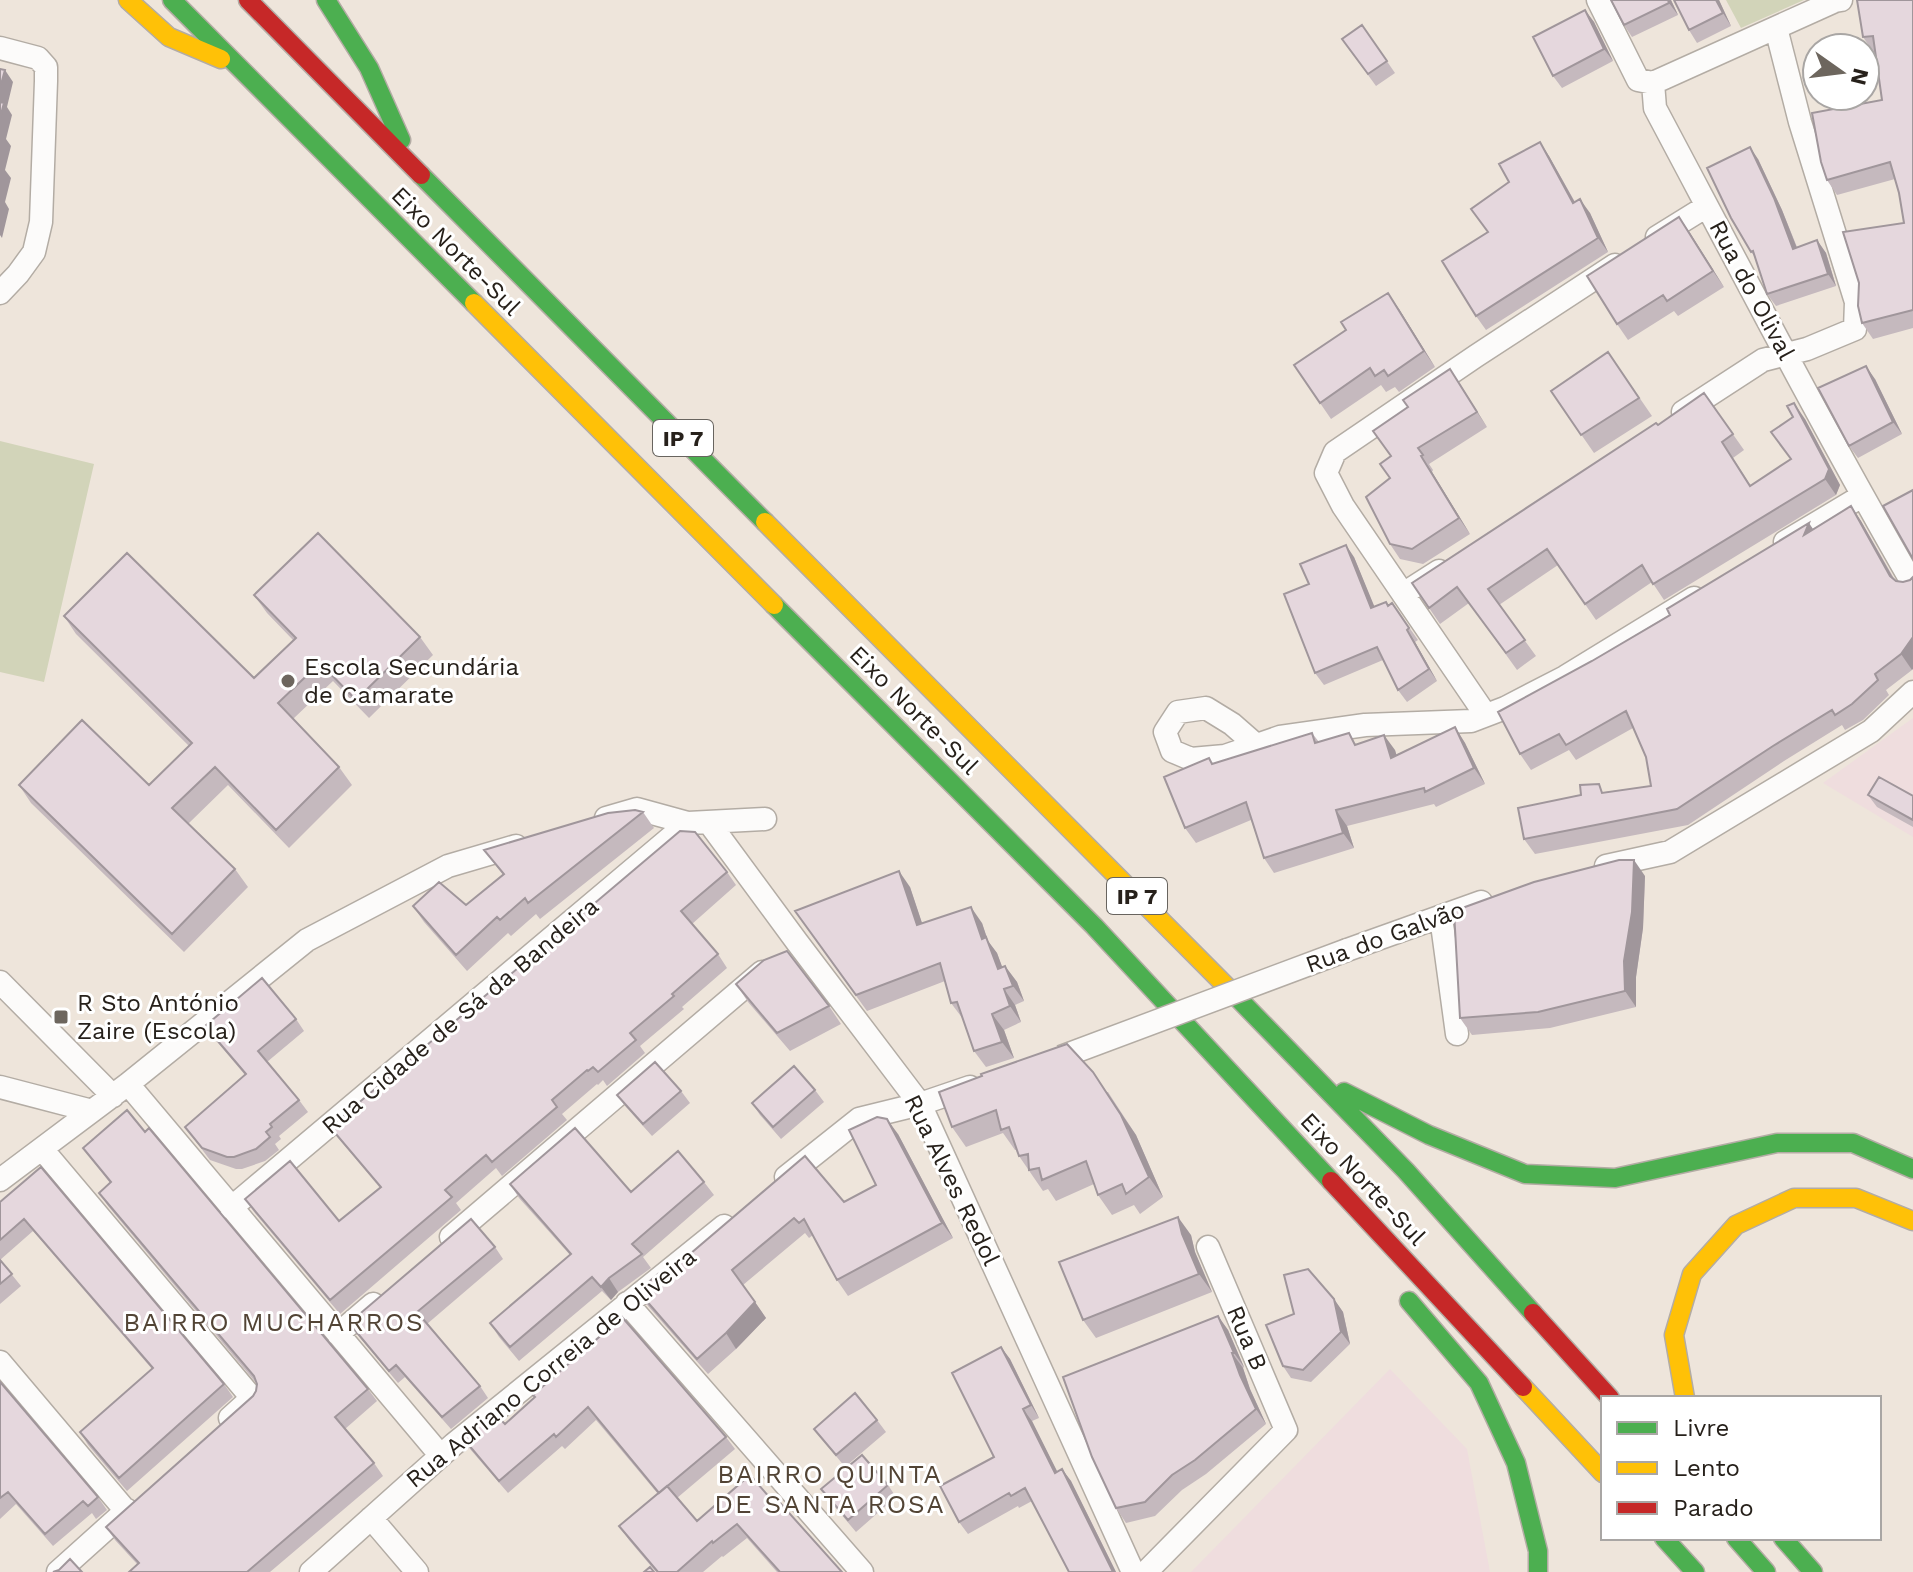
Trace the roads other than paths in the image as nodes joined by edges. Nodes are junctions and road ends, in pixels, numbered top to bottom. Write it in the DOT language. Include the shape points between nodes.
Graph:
graph roads {
  1 [pos="128,0"];
  2 [pos="172,0"];
  3 [pos="248,0"];
  4 [pos="326,0"];
  5 [pos="1598,0"];
  6 [pos="1841,0"];
  7 [pos="1776,28"];
  8 [pos="0,48"];
  9 [pos="240,67"];
  10 [pos="1653,83"];
  11 [pos="411,162"];
  12 [pos="1707,206"];
  13 [pos="0,293"];
  14 [pos="1785,354"];
  15 [pos="1663,425"];
  16 [pos="1862,496"];
  17 [pos="1769,552"];
  18 [pos="1452,563"];
  19 [pos="1913,584"];
  20 [pos="1714,585"];
  21 [pos="1403,594"];
  22 [pos="1913,692"];
  23 [pos="1485,714"];
  24 [pos="1256,745"];
  25 [pos="765,819"];
  26 [pos="593,822"];
  27 [pos="699,824"];
  28 [pos="535,840"];
  29 [pos="1578,872"];
  30 [pos="1506,892"];
  31 [pos="1441,917"];
  32 [pos="785,953"];
  33 [pos="0,982"];
  34 [pos="1457,1034"];
  35 [pos="1054,1060"];
  36 [pos="1317,1078"];
  37 [pos="991,1081"];
  38 [pos="0,1087"];
  39 [pos="120,1090"];
  40 [pos="920,1104"];
  41 [pos="92,1111"];
  42 [pos="42,1149"];
  43 [pos="1913,1169"];
  44 [pos="0,1180"];
  45 [pos="774,1187"];
  46 [pos="231,1208"];
  47 [pos="1362,1213"];
  48 [pos="737,1216"];
  49 [pos="1913,1221"];
  50 [pos="1208,1247"];
  51 [pos="434,1251"];
  52 [pos="386,1292"];
  53 [pos="627,1303"];
  54 [pos="338,1334"];
  55 [pos="0,1362"];
  56 [pos="1608,1396"];
  57 [pos="1685,1396"];
  58 [pos="217,1429"];
  59 [pos="441,1456"];
  60 [pos="1601,1471"];
  61 [pos="371,1518"];
  62 [pos="1666,1540"];
  63 [pos="1738,1540"];
  64 [pos="1785,1540"];
  65 [pos="58,1572"];
  66 [pos="311,1572"];
  67 [pos="417,1572"];
  68 [pos="862,1572"];
  69 [pos="1133,1572"];
  70 [pos="1146,1572"];
  71 [pos="1538,1572"];
  72 [pos="1695,1572"];
  73 [pos="1766,1572"];
  74 [pos="1813,1572"];
  1 -- 9 [label="highway" via="169,37"];
  2 -- 9 [label="highway, Eixo Norte-Sul / IP 7"];
  3 -- 11 [label="highway, Eixo Norte-Sul / IP 7"];
  4 -- 11 [label="highway" via="369,68"];
  5 -- 10 [label="street" via="1638,80"];
  6 -- 7 [label="street"];
  7 -- 10 [label="street"];
  7 -- 14 [label="street" via="1856,302 1855,329"];
  8 -- 13 [label="street" via="38,58 46,67 46,81 41,222 34,252"];
  9 -- 47 [label="highway, Eixo Norte-Sul / IP 7" via="1094,926"];
  10 -- 12 [label="street, Rua do Olival" via="1655,108"];
  11 -- 36 [label="highway, Eixo Norte-Sul / IP 7"];
  12 -- 14 [label="street, Rua do Olival"];
  12 -- 21 [label="street" via="1335,452 1326,473"];
  14 -- 15 [label="street" via="1763,360"];
  14 -- 16 [label="street, Rua do Olival"];
  16 -- 17 [label="street"];
  16 -- 19 [label="street, Rua do Olival"];
  18 -- 21 [label="street"];
  20 -- 23 [label="street" via="1565,677"];
  21 -- 23 [label="street"];
  22 -- 29 [label="street" via="1871,731 1670,852"];
  23 -- 24 [label="street" via="1471,721 1365,725"];
  25 -- 27 [label="street"];
  26 -- 27 [label="street" via="637,809"];
  27 -- 32 [label="street, Rua Alves Redol"];
  27 -- 46 [label="street, Rua Cidade de Sá da Bandeira"];
  28 -- 39 [label="street" via="448,866 307,940"];
  30 -- 31 [label="street, Rua do Galvão"];
  31 -- 34 [label="street"];
  31 -- 35 [label="street, Rua do Galvão, bridge"];
  32 -- 40 [label="street, Rua Alves Redol"];
  32 -- 51 [label="street"];
  33 -- 39 [label="street"];
  36 -- 43 [label="highway" via="1429,1135 1525,1174 1615,1178 1777,1143 1853,1143"];
  36 -- 56 [label="highway, Eixo Norte-Sul / IP 7"];
  37 -- 40 [label="street"];
  38 -- 41 [label="street"];
  39 -- 41 [label="street"];
  39 -- 46 [label="street"];
  40 -- 45 [label="street" via="859,1119"];
  40 -- 69 [label="street, Rua Alves Redol"];
  41 -- 42 [label="street"];
  42 -- 44 [label="street"];
  42 -- 58 [label="street" via="252,1398"];
  46 -- 54 [label="street"];
  47 -- 60 [label="highway, Eixo Norte-Sul / IP 7"];
  47 -- 71 [label="highway" via="1410,1302 1479,1383 1516,1463 1538,1551"];
  48 -- 53 [label="street, Rua Adriano Correia de Oliveira"];
  49 -- 57 [label="highway" via="1856,1198 1794,1198 1736,1225 1692,1274 1688,1286 1674,1335"];
  50 -- 70 [label="street, Rua B" via="1286,1430"];
  52 -- 54 [label="street"];
  53 -- 59 [label="street, Rua Adriano Correia de Oliveira"];
  53 -- 68 [label="street"];
  54 -- 59 [label="street"];
  55 -- 65 [label="street" via="132,1506"];
  59 -- 61 [label="street, Rua Adriano Correia de Oliveira"];
  61 -- 66 [label="street, Rua Adriano Correia de Oliveira"];
  61 -- 67 [label="street"];
  62 -- 72 [label="highway"];
  63 -- 73 [label="highway"];
  64 -- 74 [label="highway"];
}
